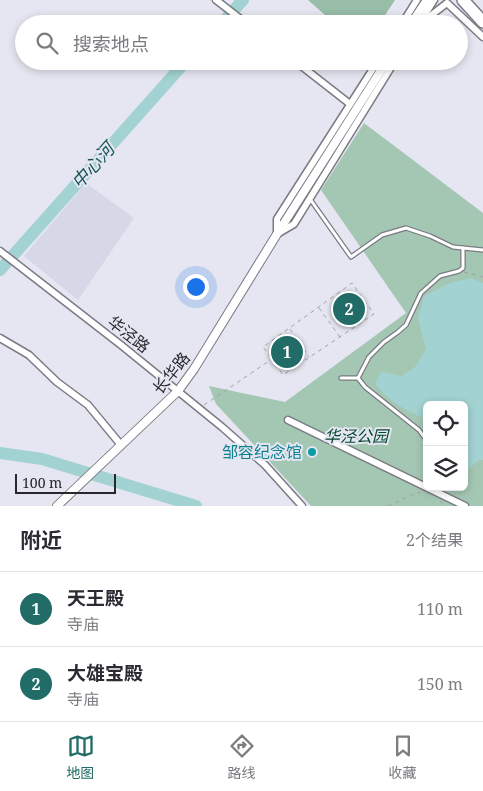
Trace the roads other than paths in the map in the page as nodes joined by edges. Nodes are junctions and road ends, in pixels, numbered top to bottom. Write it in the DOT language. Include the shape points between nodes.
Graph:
graph roads {
  1 [pos="216,0"];
  2 [pos="417,0"];
  3 [pos="427,0"];
  4 [pos="434,0"];
  5 [pos="463,0"];
  6 [pos="235,15"];
  7 [pos="408,15"];
  8 [pos="417,15"];
  9 [pos="425,15"];
  10 [pos="432,15"];
  11 [pos="460,15"];
  12 [pos="483,22"];
  13 [pos="468,23"];
  14 [pos="483,37"];
  15 [pos="307,70"];
  16 [pos="372,70"];
  17 [pos="381,70"];
  18 [pos="390,70"];
  19 [pos="350,104"];
  20 [pos="309,199"];
  21 [pos="277,234"];
  22 [pos="463,248"];
  23 [pos="483,250"];
  24 [pos="0,252"];
  25 [pos="0,338"];
  26 [pos="341,378"];
  27 [pos="358,378"];
  28 [pos="178,390"];
  29 [pos="288,420"];
  30 [pos="423,436"];
  31 [pos="121,445"];
  32 [pos="57,506"];
  33 [pos="302,506"];
  34 [pos="465,506"];
  1 -- 6 [label="street"];
  2 -- 7 [label="street"];
  3 -- 8 [label="street"];
  4 -- 9 [label="street"];
  5 -- 12 [label="highway"];
  10 -- 11 [label="street" via="447,3"];
  13 -- 14 [label="street"];
  15 -- 19 [label="street"];
  16 -- 19 [label="street, 长华路"];
  17 -- 21 [label="street, 长华路"];
  18 -- 20 [label="street, 长华路"];
  19 -- 21 [label="street, 长华路" via="277,219"];
  20 -- 21 [label="street, 长华路" via="294,224"];
  20 -- 22 [label="lane" via="351,256 382,235 406,228"];
  21 -- 28 [label="street, 长华路"];
  22 -- 23 [label="lane"];
  22 -- 27 [label="lane" via="463,268 440,276 421,293 406,325 369,357"];
  24 -- 28 [label="street, 华泾路"];
  25 -- 31 [label="street" via="29,356 88,405"];
  26 -- 27 [label="lane"];
  27 -- 30 [label="lane"];
  28 -- 31 [label="street, 长华路"];
  28 -- 33 [label="street, 华泾路" via="265,465"];
  29 -- 34 [label="street"];
  31 -- 32 [label="street, 长华路"];
}
